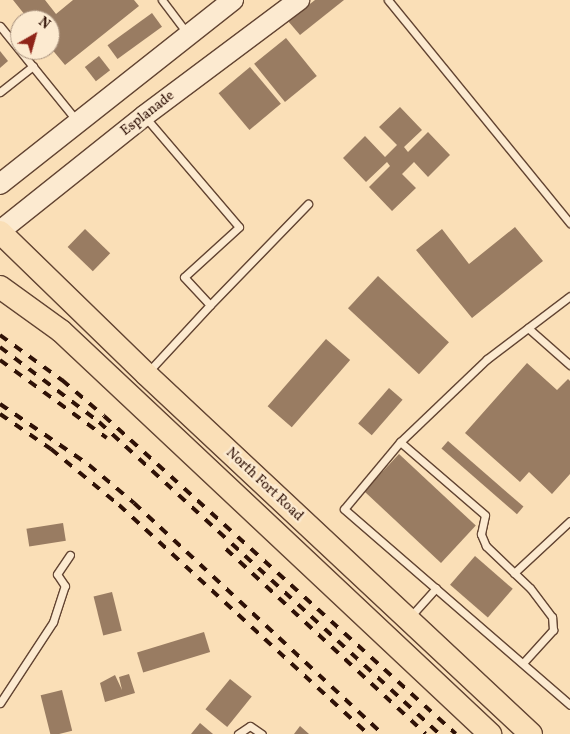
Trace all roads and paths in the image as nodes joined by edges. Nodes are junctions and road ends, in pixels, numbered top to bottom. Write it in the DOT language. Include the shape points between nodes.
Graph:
graph roads {
  1 [pos="162,0"];
  2 [pos="233,0"];
  3 [pos="299,0"];
  4 [pos="388,0"];
  5 [pos="0,26"];
  6 [pos="189,35"];
  7 [pos="33,66"];
  8 [pos="0,92"];
  9 [pos="144,116"];
  10 [pos="78,123"];
  11 [pos="7,178"];
  12 [pos="308,204"];
  13 [pos="570,223"];
  14 [pos="0,232"];
  15 [pos="0,287"];
  16 [pos="570,296"];
  17 [pos="210,305"];
  18 [pos="528,328"];
  19 [pos="570,365"];
  20 [pos="146,374"];
  21 [pos="400,442"];
  22 [pos="570,521"];
  23 [pos="70,554"];
  24 [pos="514,573"];
  25 [pos="436,588"];
  26 [pos="408,619"];
  27 [pos="523,663"];
  28 [pos="0,703"];
  29 [pos="570,705"];
  30 [pos="238,734"];
  31 [pos="262,734"];
  32 [pos="490,734"];
  33 [pos="531,734"];
  1 -- 6 [label="lane"];
  2 -- 6 [label="main road"];
  3 -- 9 [label="main road, Esplanade"];
  4 -- 13 [label="lane"];
  5 -- 7 [label="lane"];
  6 -- 10 [label="main road"];
  7 -- 8 [label="lane"];
  7 -- 10 [label="lane"];
  9 -- 14 [label="main road, Esplanade"];
  9 -- 17 [label="lane" via="239,227 184,277"];
  10 -- 11 [label="main road"];
  12 -- 17 [label="lane"];
  14 -- 20 [label="main road, North Fort Road"];
  15 -- 32 [label="main road, North Fort Road" via="61,331"];
  16 -- 18 [label="lane"];
  17 -- 20 [label="lane"];
  18 -- 19 [label="lane"];
  18 -- 21 [label="lane" via="488,359"];
  20 -- 26 [label="main road, North Fort Road"];
  21 -- 24 [label="lane" via="486,515 481,534 486,546"];
  21 -- 25 [label="lane" via="344,509"];
  22 -- 24 [label="lane"];
  23 -- 28 [label="lane" via="57,574 65,586 53,622"];
  24 -- 27 [label="lane" via="552,617 553,630"];
  25 -- 26 [label="lane"];
  25 -- 27 [label="lane"];
  26 -- 33 [label="main road, North Fort Road"];
  27 -- 29 [label="lane"];
  30 -- 31 [label="lane" via="250,726"];
}
